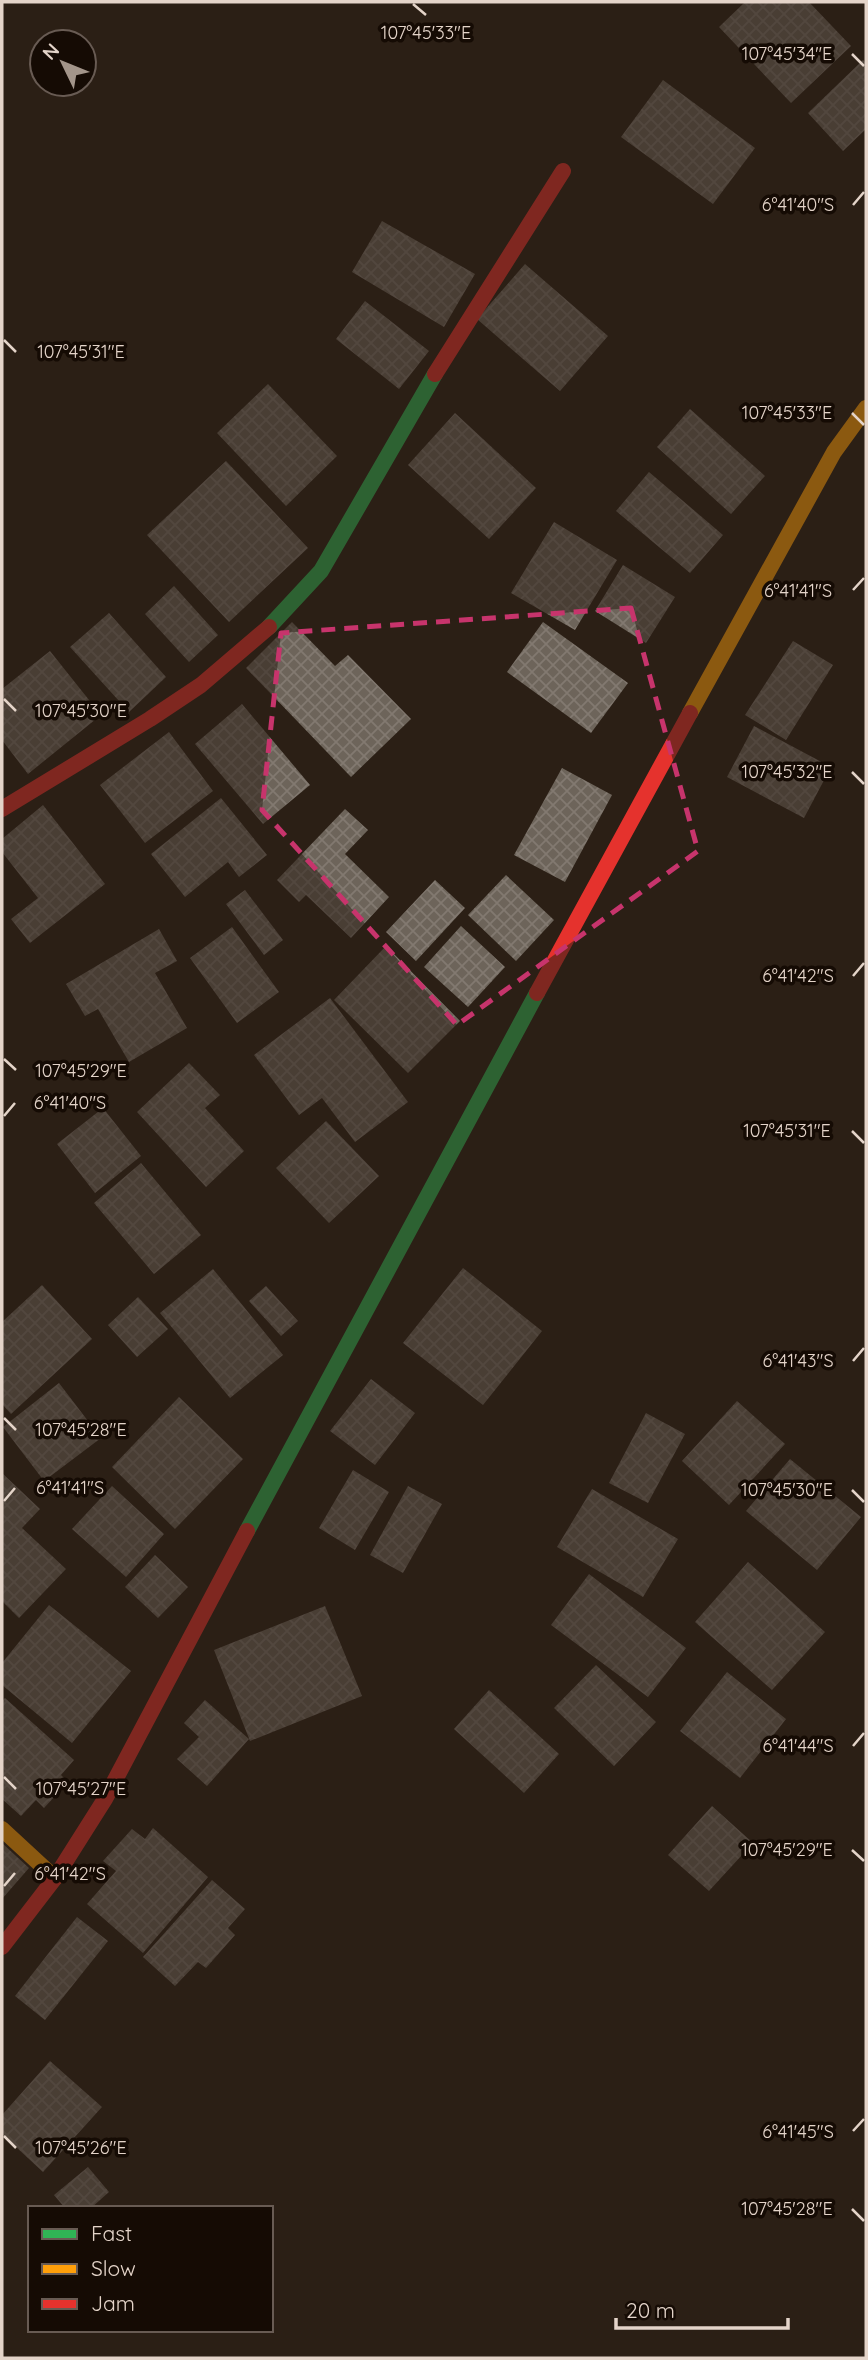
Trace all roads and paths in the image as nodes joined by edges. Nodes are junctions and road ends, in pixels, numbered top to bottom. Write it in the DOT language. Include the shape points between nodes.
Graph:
graph roads {
  1 [pos="564,171"];
  2 [pos="866,408"];
  3 [pos="2,809"];
  4 [pos="2,1829"];
  5 [pos="55,1878"];
  6 [pos="2,1947"];
  1 -- 3 [label="street" via="449,349 321,571 275,622 201,685"];
  2 -- 5 [label="street" via="834,452 744,613 104,1799"];
  4 -- 5 [label="street"];
  5 -- 6 [label="street"];
}
